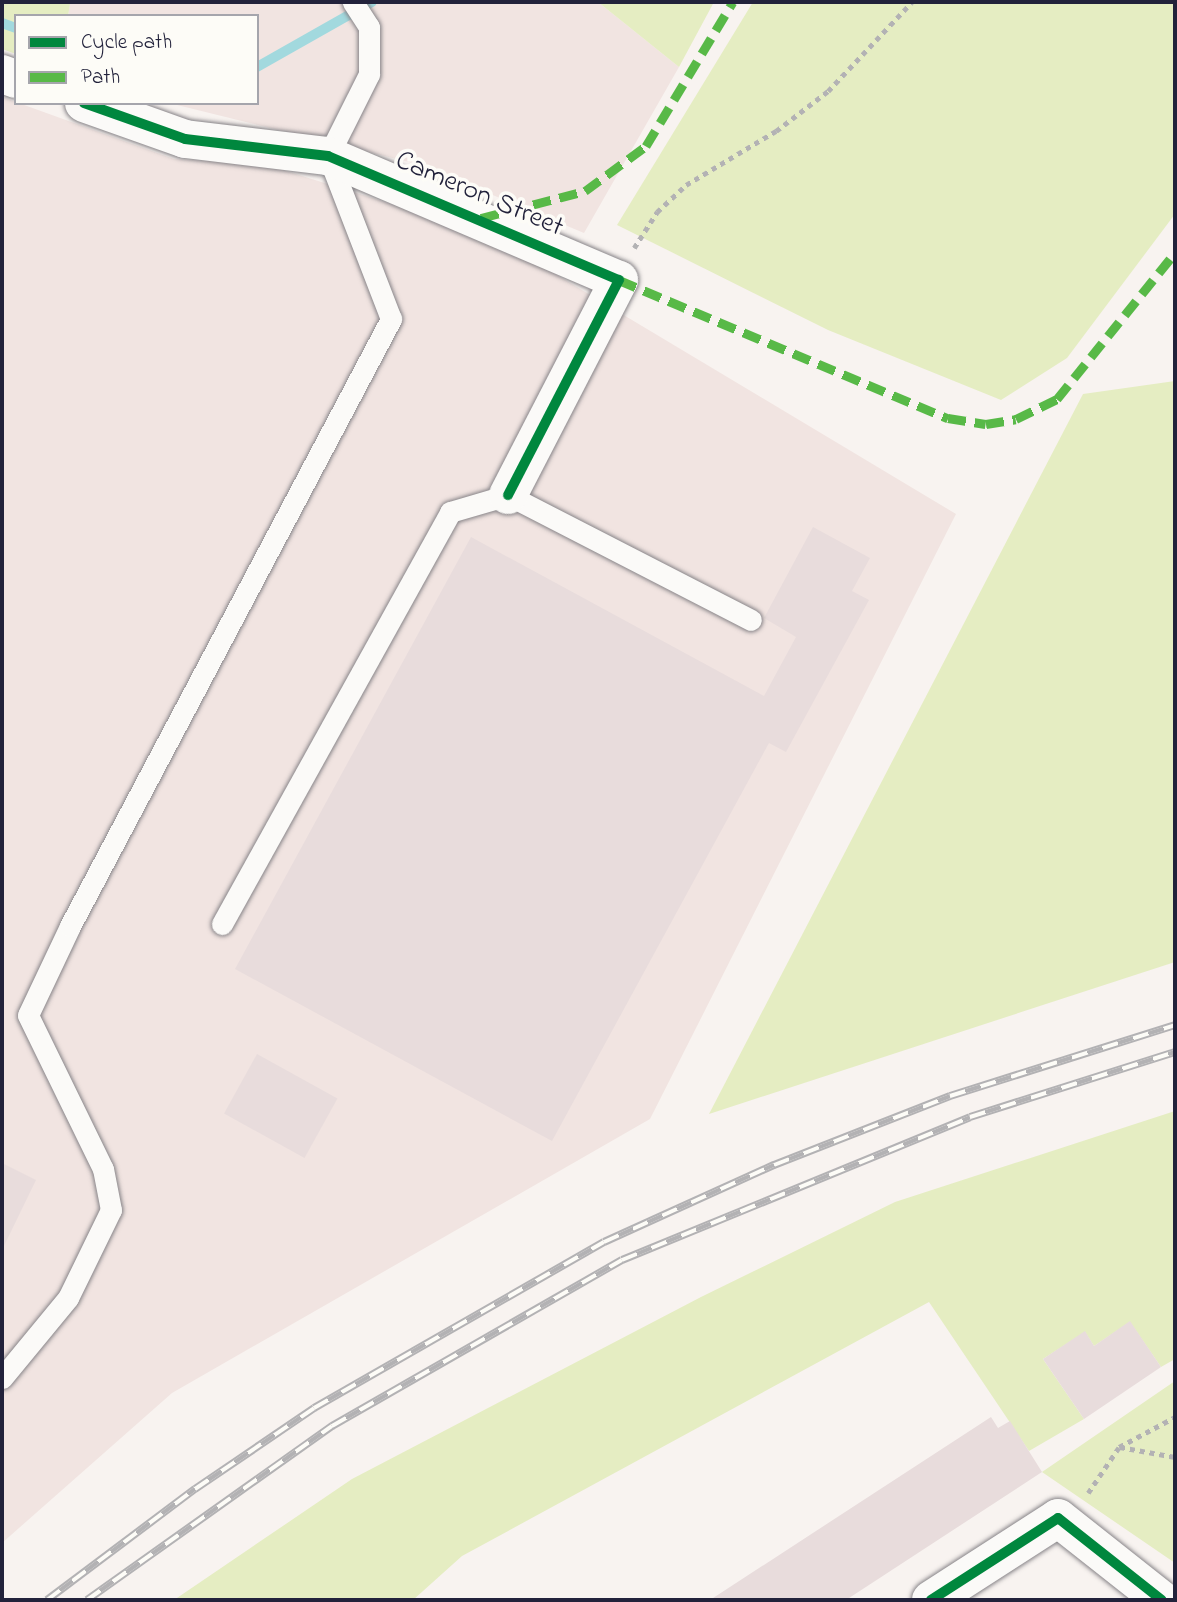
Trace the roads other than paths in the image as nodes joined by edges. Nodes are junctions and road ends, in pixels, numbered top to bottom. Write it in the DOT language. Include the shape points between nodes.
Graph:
graph roads {
  1 [pos="353,2"];
  2 [pos="90,105"];
  3 [pos="328,156"];
  4 [pos="508,495"];
  5 [pos="751,620"];
  6 [pos="222,924"];
  7 [pos="2,1378"];
  8 [pos="931,1600"];
  9 [pos="1162,1600"];
  1 -- 3 [label="lane" via="369,27 369,74"];
  2 -- 3 [label="street, Cameron Street" via="185,139"];
  3 -- 4 [label="street, Cameron Street" via="619,280"];
  3 -- 7 [label="lane" via="391,319 70,926 28,1015 103,1169 111,1210 68,1298"];
  4 -- 5 [label="lane"];
  4 -- 6 [label="lane" via="450,512"];
  8 -- 9 [label="street" via="1058,1518"];
}
